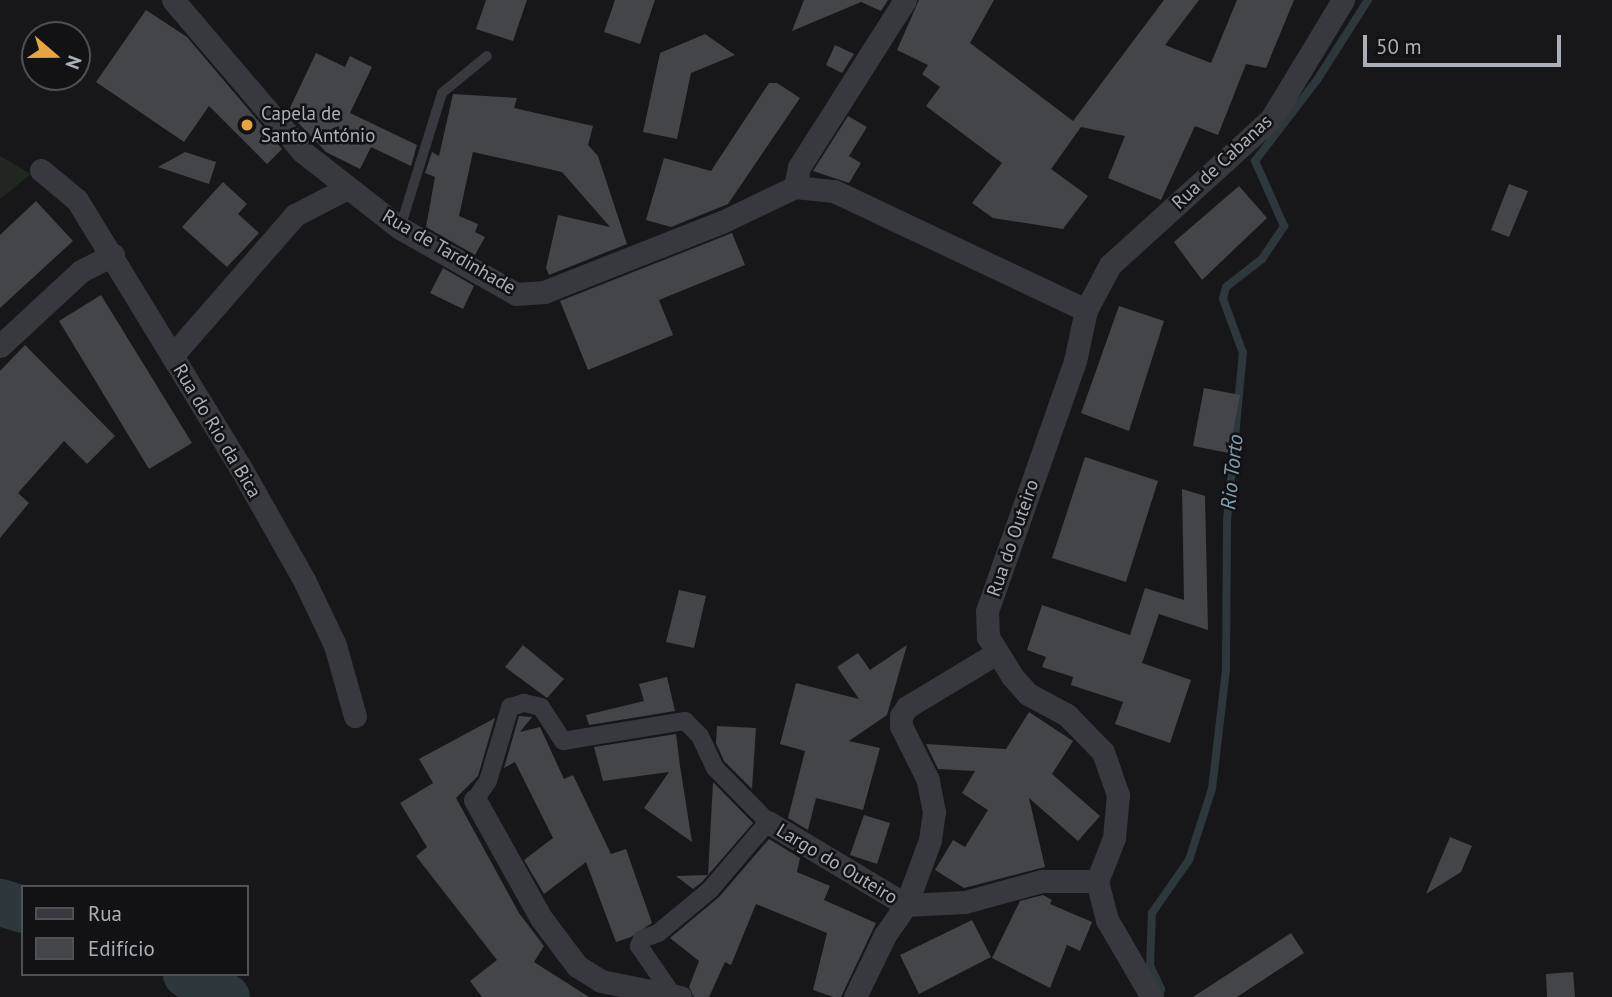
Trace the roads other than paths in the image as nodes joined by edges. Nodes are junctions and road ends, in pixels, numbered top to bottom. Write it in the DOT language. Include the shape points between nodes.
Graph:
graph roads {
  1 [pos="173,0"];
  2 [pos="905,0"];
  3 [pos="1343,0"];
  4 [pos="487,57"];
  5 [pos="41,170"];
  6 [pos="795,187"];
  7 [pos="347,188"];
  8 [pos="400,228"];
  9 [pos="113,255"];
  10 [pos="1086,310"];
  11 [pos="0,346"];
  12 [pos="172,356"];
  13 [pos="995,654"];
  14 [pos="355,716"];
  15 [pos="475,800"];
  16 [pos="768,822"];
  17 [pos="1097,881"];
  18 [pos="906,905"];
  19 [pos="637,991"];
  20 [pos="676,996"];
  21 [pos="855,997"];
  22 [pos="1152,997"];
  1 -- 7 [label="street, Rua de Tardinhade" via="303,152"];
  2 -- 6 [label="street" via="799,167"];
  3 -- 10 [label="street, Rua de Cabanas" via="1271,119 1110,265"];
  4 -- 8 [label="lane" via="442,93"];
  5 -- 9 [label="street, Rua do Rio da Bica" via="77,200"];
  6 -- 8 [label="street, Rua de Tardinhade" via="722,222 544,292 516,294"];
  6 -- 10 [label="street" via="834,191"];
  7 -- 8 [label="street, Rua de Tardinhade"];
  7 -- 12 [label="street" via="295,215"];
  9 -- 11 [label="street" via="82,271"];
  9 -- 12 [label="street, Rua do Rio da Bica"];
  10 -- 13 [label="street, Rua do Outeiro" via="1075,361 987,611 988,637"];
  12 -- 14 [label="street, Rua do Rio da Bica" via="304,580 335,645"];
  13 -- 17 [label="street, Rua do Outeiro" via="1028,694 1067,715 1103,751 1118,795 1114,838"];
  13 -- 18 [label="street" via="907,707 901,716 901,726 928,780 934,812 930,840"];
  15 -- 16 [label="street" via="488,782 510,707 524,703 541,707 563,741 685,721 737,795"];
  15 -- 19 [label="street" via="541,918 577,967 601,981"];
  16 -- 18 [label="street, Largo do Outeiro"];
  16 -- 20 [label="street" via="710,890 658,933 642,939 639,946"];
  17 -- 18 [label="street" via="1042,881 965,902"];
  17 -- 22 [label="street" via="1107,920"];
  18 -- 21 [label="street" via="885,935"];
  19 -- 20 [label="street"];
}
